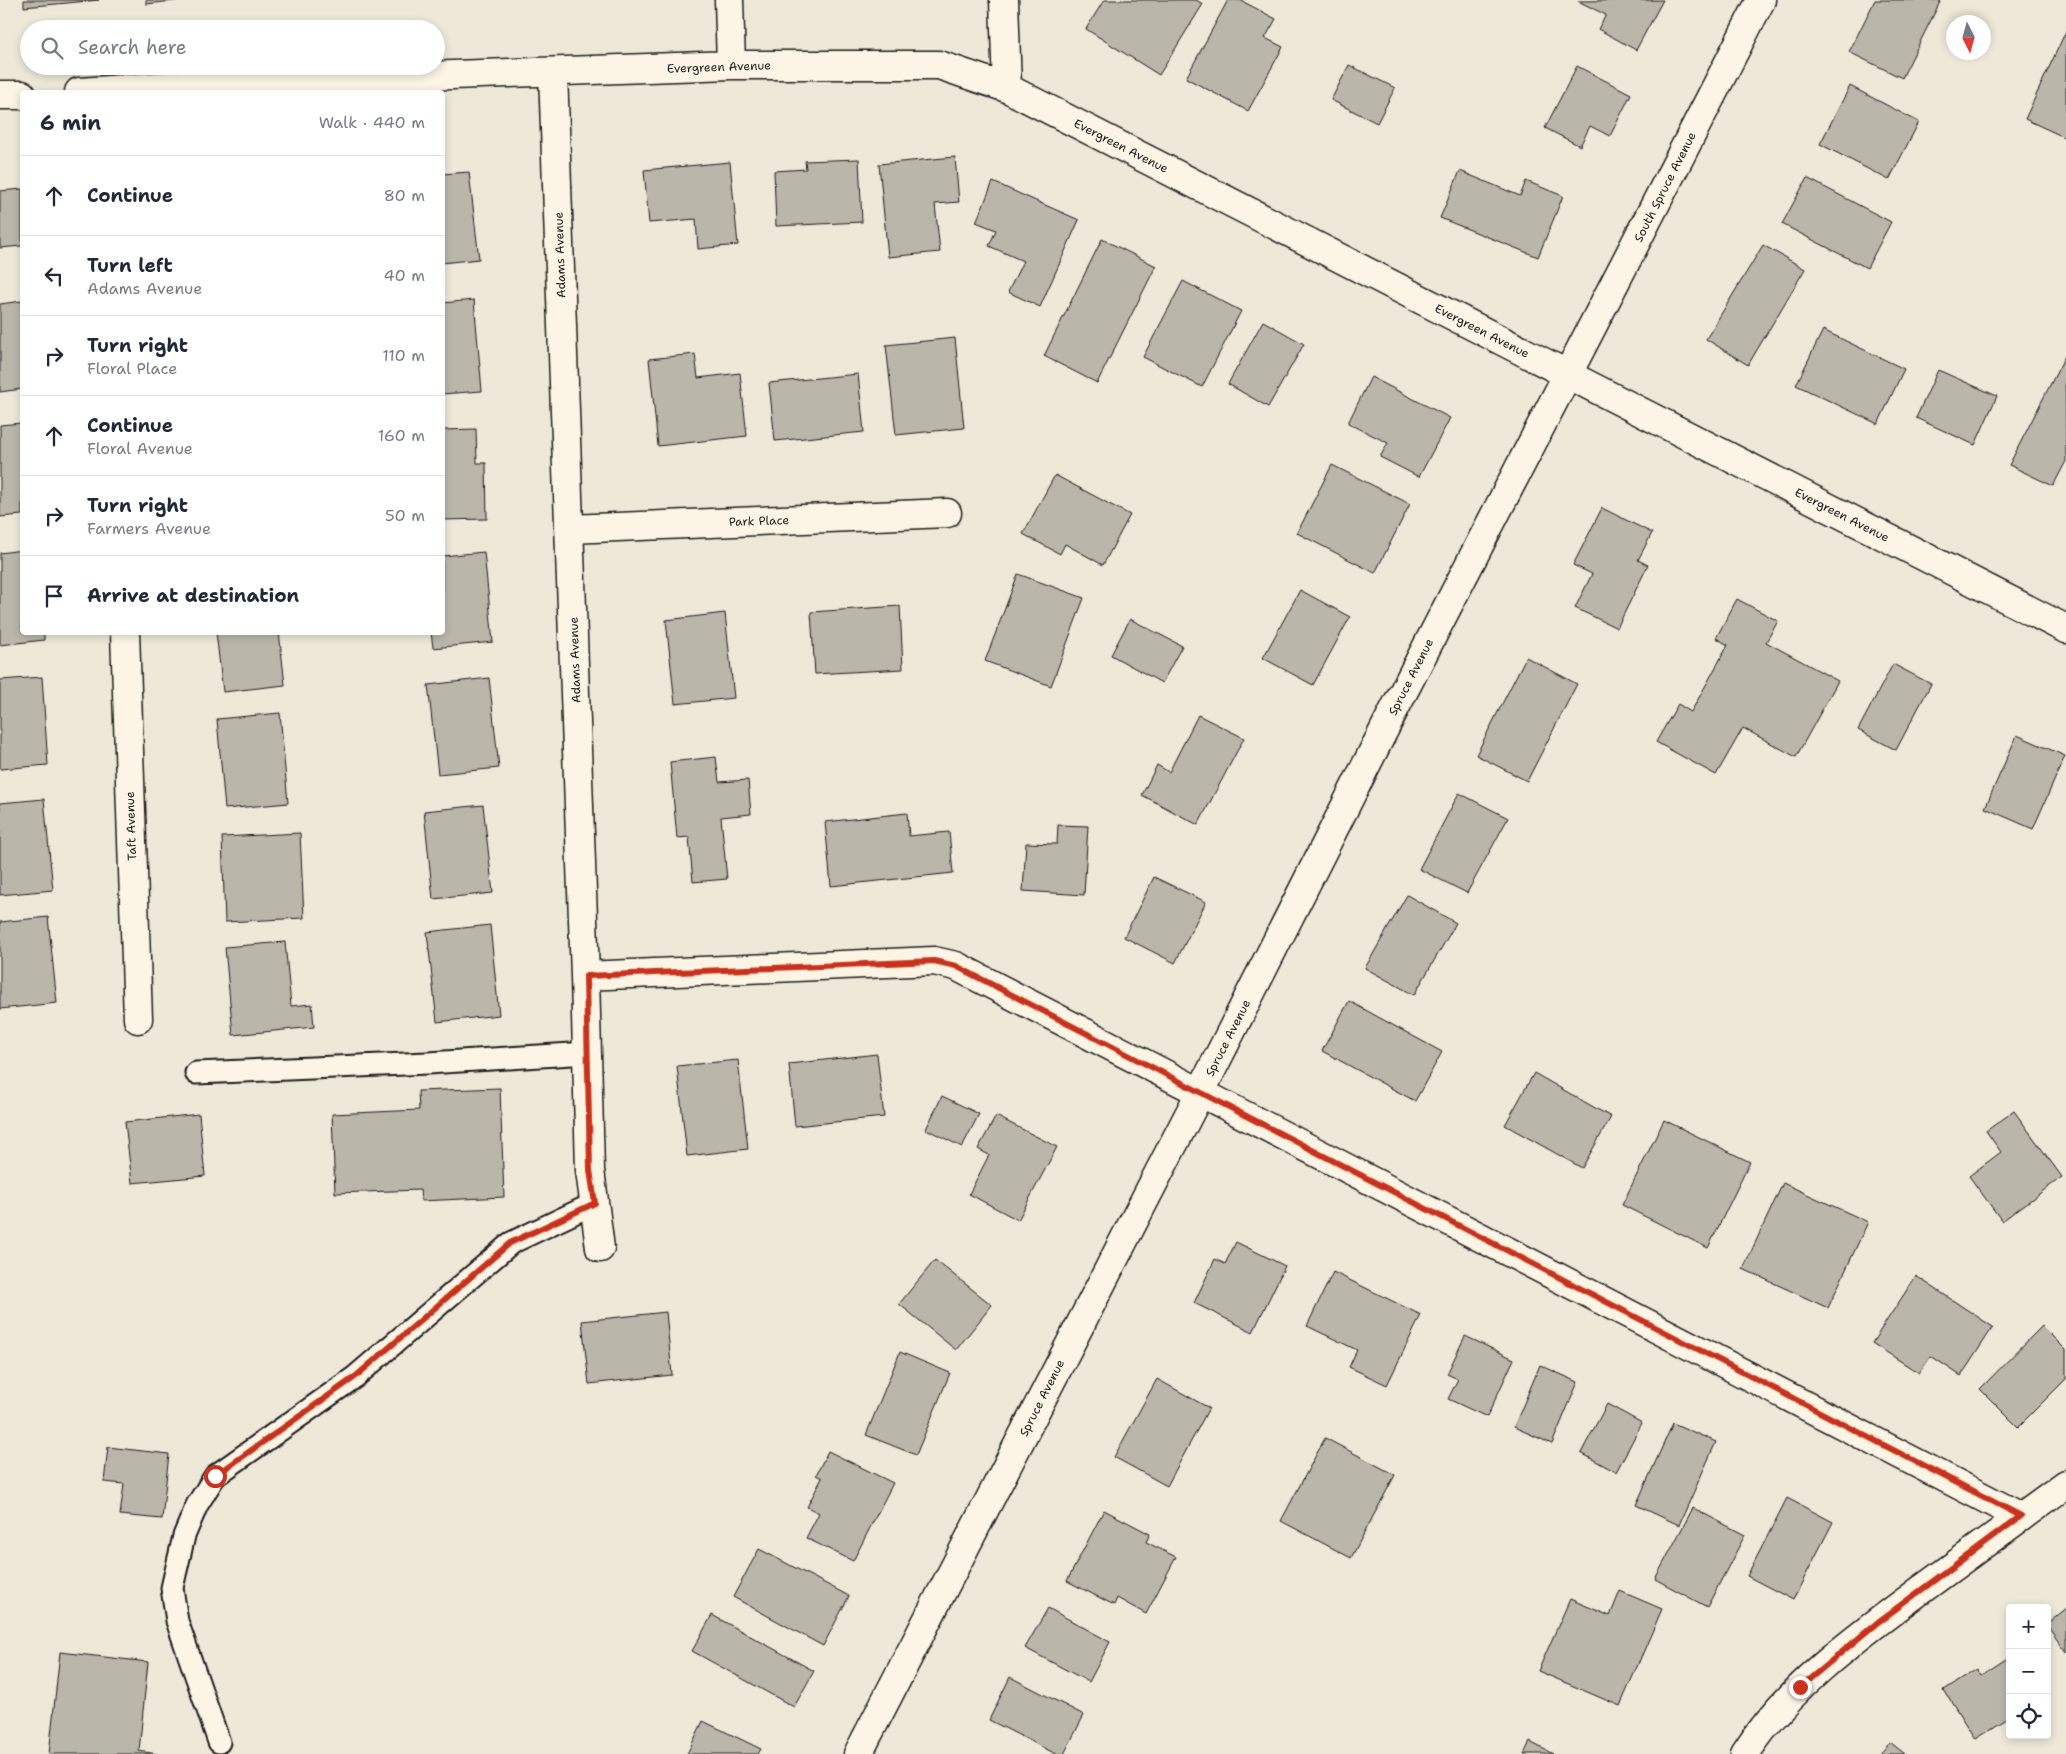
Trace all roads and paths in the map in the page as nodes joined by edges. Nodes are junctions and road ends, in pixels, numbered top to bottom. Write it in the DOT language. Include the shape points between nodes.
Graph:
graph roads {
  1 [pos="729,0"];
  2 [pos="1004,0"];
  3 [pos="1761,0"];
  4 [pos="731,65"];
  5 [pos="554,72"];
  6 [pos="1007,88"];
  7 [pos="130,90"];
  8 [pos="20,95"];
  9 [pos="0,96"];
  10 [pos="1568,374"];
  11 [pos="947,513"];
  12 [pos="570,528"];
  13 [pos="2066,630"];
  14 [pos="125,635"];
  15 [pos="586,976"];
  16 [pos="138,1019"];
  17 [pos="588,1053"];
  18 [pos="196,1073"];
  19 [pos="1200,1093"];
  20 [pos="595,1203"];
  21 [pos="600,1248"];
  22 [pos="2066,1484"];
  23 [pos="2021,1516"];
  24 [pos="219,1742"];
  25 [pos="858,1754"];
  26 [pos="1745,1754"];
  1 -- 4 [label="street"];
  2 -- 6 [label="street"];
  3 -- 10 [label="street, South Spruce Avenue"];
  4 -- 5 [label="street, Evergreen Avenue"];
  4 -- 6 [label="street, Evergreen Avenue" via="939,65"];
  5 -- 7 [label="street, Evergreen Avenue" via="198,84"];
  5 -- 12 [label="street, Adams Avenue"];
  6 -- 10 [label="street, Evergreen Avenue"];
  8 -- 9 [label="street"];
  10 -- 13 [label="street, Evergreen Avenue"];
  10 -- 19 [label="street, Spruce Avenue"];
  11 -- 12 [label="street, Park Place"];
  12 -- 15 [label="street, Adams Avenue"];
  14 -- 16 [label="street, Taft Avenue"];
  15 -- 17 [label="street, Adams Avenue"];
  15 -- 19 [label="street" via="934,961 956,966"];
  17 -- 18 [label="lane"];
  17 -- 20 [label="street, Adams Avenue" via="590,1170"];
  19 -- 23 [label="street"];
  19 -- 25 [label="street, Spruce Avenue"];
  20 -- 21 [label="street, Adams Avenue"];
  20 -- 24 [label="lane" via="510,1243 355,1377 215,1476 197,1505 184,1536 172,1588 177,1621"];
  22 -- 23 [label="street"];
  23 -- 26 [label="street" via="1878,1622 1800,1687 1759,1732"];
}
